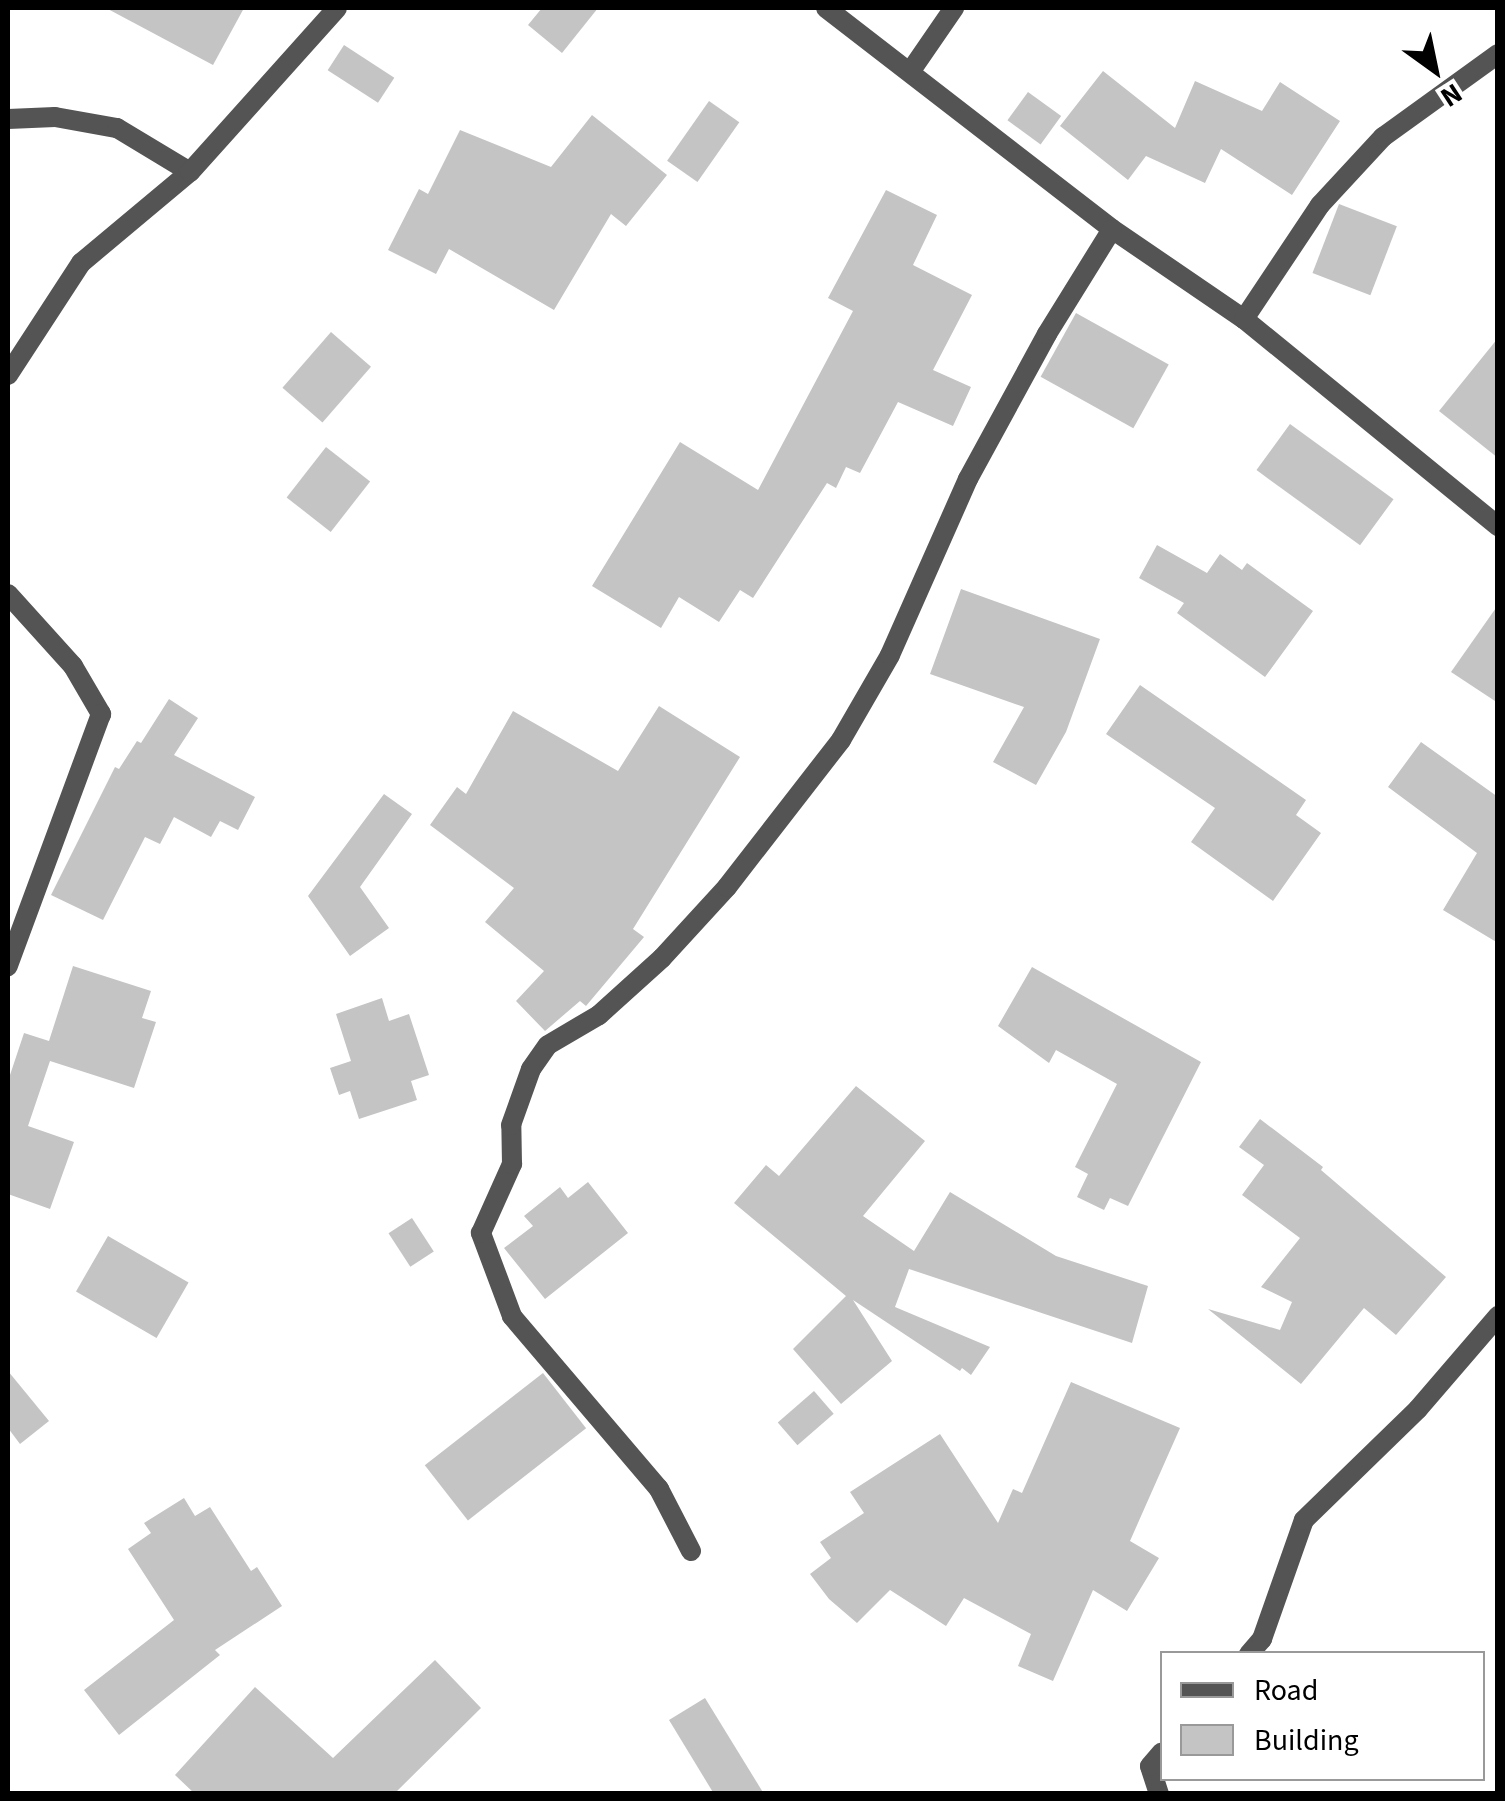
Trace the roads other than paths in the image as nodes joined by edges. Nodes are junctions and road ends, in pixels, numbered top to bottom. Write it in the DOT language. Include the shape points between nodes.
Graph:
graph roads {
  1 [pos="337,8"];
  2 [pos="826,8"];
  3 [pos="954,8"];
  4 [pos="1498,54"];
  5 [pos="910,72"];
  6 [pos="8,119"];
  7 [pos="190,172"];
  8 [pos="1112,229"];
  9 [pos="1244,319"];
  10 [pos="8,376"];
  11 [pos="1498,526"];
  12 [pos="8,594"];
  13 [pos="8,966"];
  14 [pos="1498,1316"];
  15 [pos="692,1551"];
  16 [pos="1252,1651"];
  17 [pos="1160,1754"];
  18 [pos="1160,1794"];
  1 -- 7 [label="street"];
  2 -- 5 [label="street"];
  3 -- 5 [label="street"];
  4 -- 9 [label="street" via="1383,137 1320,205"];
  5 -- 8 [label="street"];
  6 -- 7 [label="street" via="54,117 117,128"];
  7 -- 10 [label="street" via="81,263"];
  8 -- 9 [label="street"];
  8 -- 15 [label="street" via="968,480 890,656 841,740 727,887 662,958 600,1016 548,1045 511,1124 512,1164 481,1233 512,1316 660,1489"];
  9 -- 11 [label="street"];
  12 -- 13 [label="street" via="73,666 101,714"];
  14 -- 16 [label="street" via="1418,1409 1304,1520 1262,1639"];
  17 -- 18 [label="street" via="1150,1766"];
}
